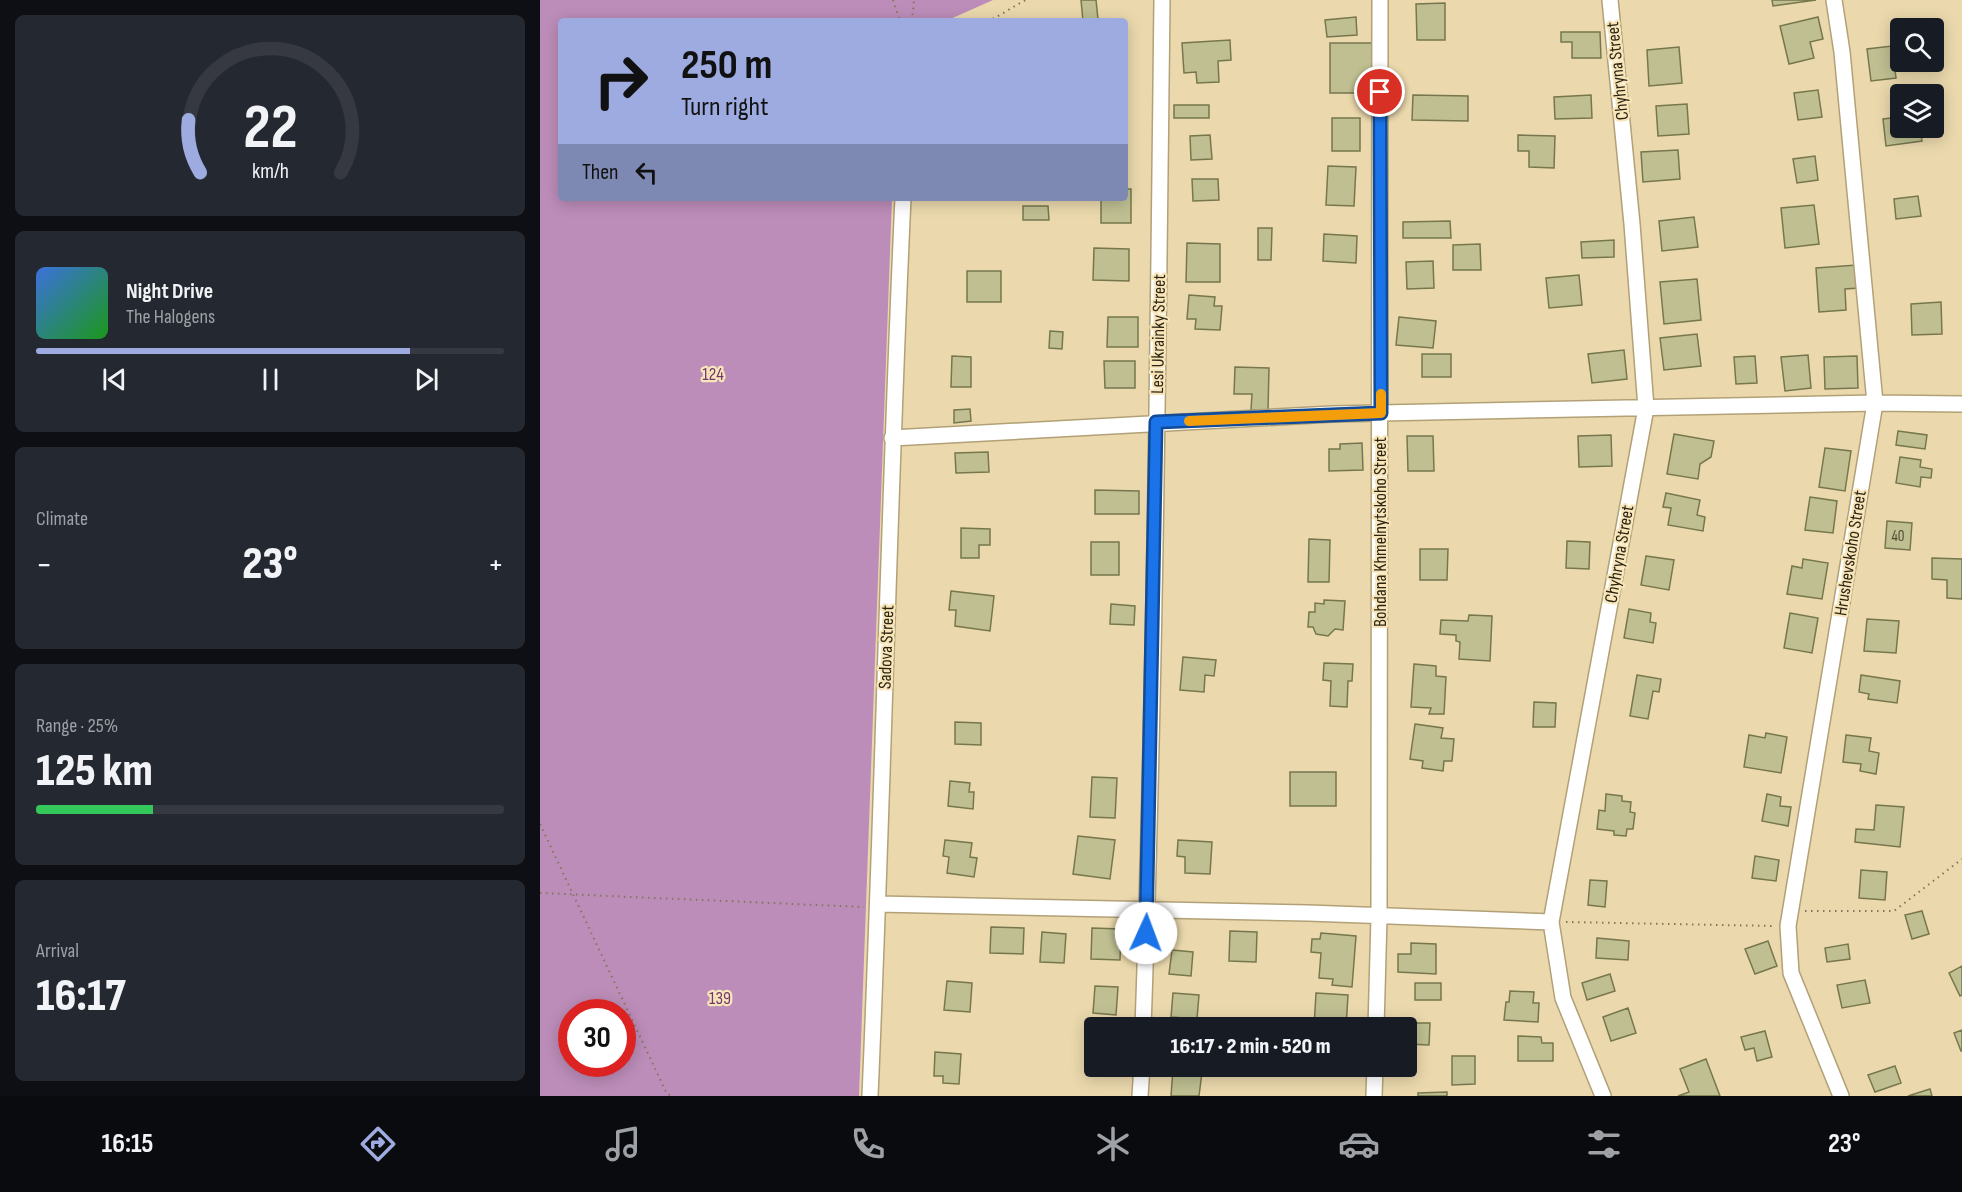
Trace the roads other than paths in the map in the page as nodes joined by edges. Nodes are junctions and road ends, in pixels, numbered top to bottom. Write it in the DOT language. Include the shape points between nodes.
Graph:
graph roads {
  1 [pos="1162,0"];
  2 [pos="1380,0"];
  3 [pos="1610,0"];
  4 [pos="1834,0"];
  5 [pos="903,201"];
  6 [pos="1875,403"];
  7 [pos="1962,404"];
  8 [pos="1646,408"];
  9 [pos="1381,413"];
  10 [pos="1156,422"];
  11 [pos="892,438"];
  12 [pos="878,904"];
  13 [pos="1147,910"];
  14 [pos="1379,917"];
  15 [pos="1551,922"];
  16 [pos="1143,1017"];
  17 [pos="1376,1017"];
  18 [pos="1141,1077"];
  19 [pos="1375,1077"];
  20 [pos="870,1096"];
  21 [pos="1140,1096"];
  22 [pos="1374,1096"];
  23 [pos="1603,1096"];
  24 [pos="1841,1096"];
  1 -- 10 [label="street, Lesi Ukrainky Street"];
  2 -- 9 [label="street, Bohdana Khmelnytskoho Street"];
  3 -- 8 [label="street, Chyhryna Street"];
  4 -- 6 [label="street, Hrushevskoho Street"];
  5 -- 11 [label="street, Sadova Street"];
  6 -- 7 [label="street"];
  6 -- 8 [label="street"];
  6 -- 24 [label="street, Hrushevskoho Street" via="1789,919 1791,973"];
  8 -- 9 [label="street"];
  8 -- 15 [label="street, Chyhryna Street"];
  9 -- 10 [label="street"];
  9 -- 14 [label="street, Bohdana Khmelnytskoho Street"];
  10 -- 11 [label="street"];
  10 -- 13 [label="street, Lesi Ukrainky Street"];
  11 -- 12 [label="street, Sadova Street"];
  12 -- 13 [label="street"];
  12 -- 20 [label="street, Sadova Street"];
  13 -- 14 [label="street"];
  13 -- 16 [label="street, Lesi Ukrainky Street"];
  14 -- 15 [label="street"];
  14 -- 17 [label="street, Bohdana Khmelnytskoho Street"];
  15 -- 23 [label="street, Chyhryna Street" via="1563,999"];
  18 -- 21 [label="street"];
  19 -- 22 [label="street"];
}
